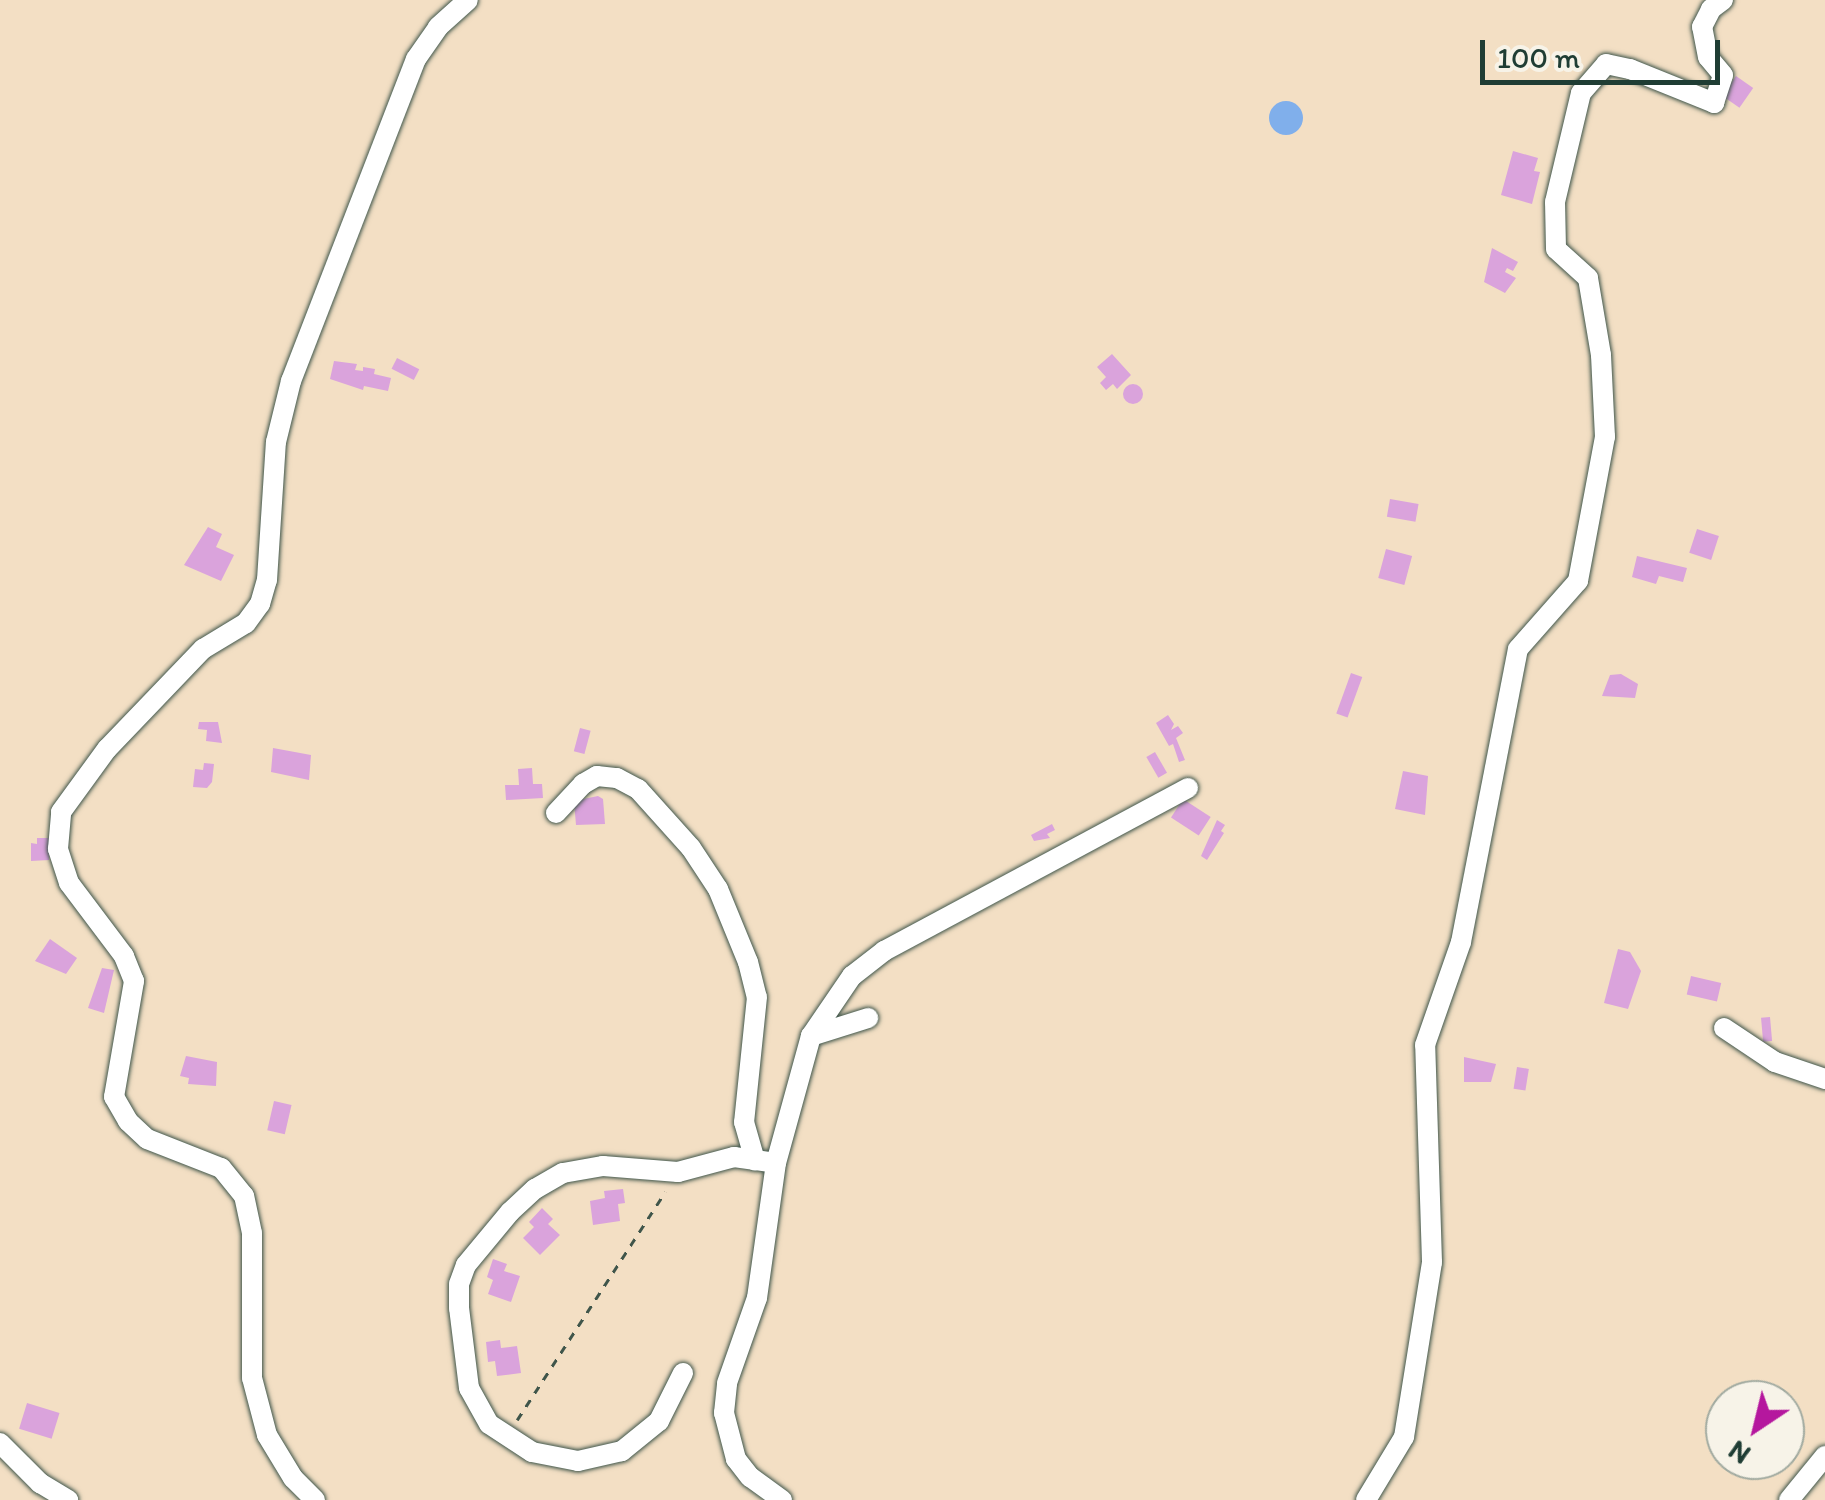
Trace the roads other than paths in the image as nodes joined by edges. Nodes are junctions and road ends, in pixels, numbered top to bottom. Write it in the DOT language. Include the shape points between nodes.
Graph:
graph roads {
  1 [pos="468,0"];
  2 [pos="1723,0"];
  3 [pos="1188,788"];
  4 [pos="556,813"];
  5 [pos="868,1018"];
  6 [pos="1724,1028"];
  7 [pos="811,1036"];
  8 [pos="1825,1079"];
  9 [pos="765,1161"];
  10 [pos="683,1373"];
  11 [pos="0,1443"];
  12 [pos="1825,1456"];
  13 [pos="68,1500"];
  14 [pos="314,1500"];
  15 [pos="782,1500"];
  16 [pos="1366,1500"];
  17 [pos="1789,1500"];
  1 -- 14 [label="street" via="416,59 291,381 276,442 260,604 246,623 203,649 134,721 61,812 58,849 69,883 124,956 134,981 114,1096 147,1139 221,1168 244,1196 252,1233 252,1378 267,1435"];
  2 -- 16 [label="street" via="1702,27 1708,58 1723,75 1714,103 1606,64 1581,93 1572,129 1555,202 1556,249 1588,278 1605,438 1578,582 1518,649 1461,942 1425,1045 1432,1262 1404,1437"];
  3 -- 7 [label="street" via="884,951 852,976"];
  4 -- 9 [label="street" via="583,784 597,776 617,778 638,789 718,889 757,997 744,1122"];
  5 -- 7 [label="street"];
  6 -- 8 [label="street" via="1775,1062"];
  7 -- 9 [label="street"];
  9 -- 10 [label="street" via="711,1160 678,1172 604,1166 563,1173 510,1212 466,1265 459,1308 469,1388 478,1410 505,1438 555,1460 605,1458 658,1420"];
  9 -- 15 [label="street" via="757,1298 727,1383 724,1413 736,1458"];
  11 -- 13 [label="street"];
  12 -- 17 [label="street"];
}
